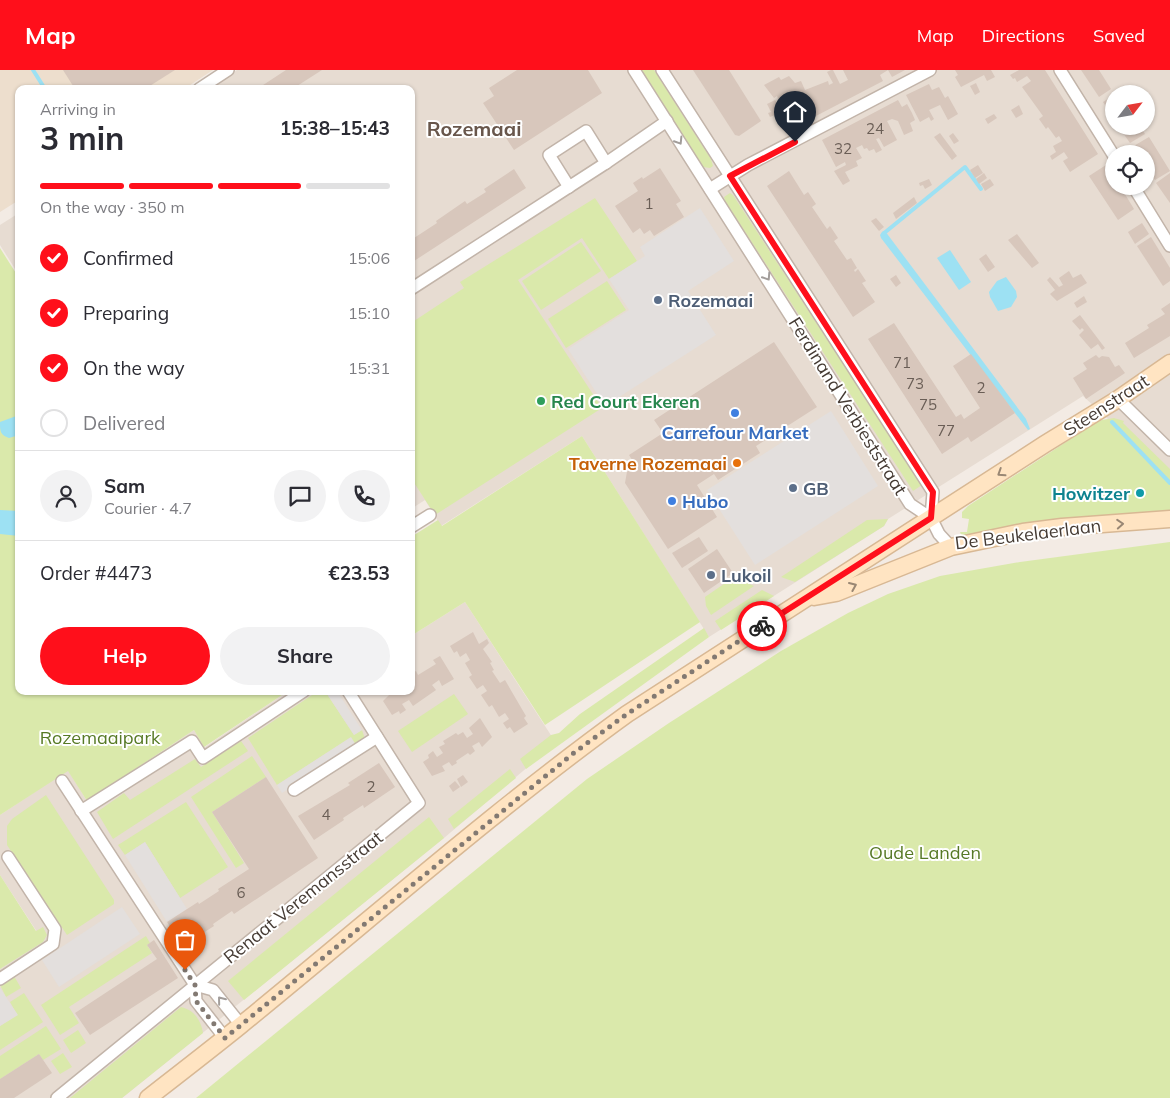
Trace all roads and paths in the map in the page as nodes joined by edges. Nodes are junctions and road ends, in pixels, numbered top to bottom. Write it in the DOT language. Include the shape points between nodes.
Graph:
graph roads {
  1 [pos="228,70"];
  2 [pos="634,70"];
  3 [pos="662,70"];
  4 [pos="930,70"];
  5 [pos="1060,70"];
  6 [pos="205,85"];
  7 [pos="667,121"];
  8 [pos="1107,145"];
  9 [pos="606,163"];
  10 [pos="730,176"];
  11 [pos="569,187"];
  12 [pos="710,189"];
  13 [pos="1139,195"];
  14 [pos="1170,246"];
  15 [pos="415,286"];
  16 [pos="1170,363"];
  17 [pos="1118,399"];
  18 [pos="1170,450"];
  19 [pos="430,515"];
  20 [pos="931,518"];
  21 [pos="1170,519"];
  22 [pos="415,524"];
  23 [pos="951,546"];
  24 [pos="806,598"];
  25 [pos="298,695"];
  26 [pos="351,695"];
  27 [pos="377,737"];
  28 [pos="62,781"];
  29 [pos="294,790"];
  30 [pos="81,811"];
  31 [pos="8,858"];
  32 [pos="0,978"];
  33 [pos="195,985"];
  34 [pos="241,1025"];
  35 [pos="225,1038"];
  36 [pos="57,1098"];
  37 [pos="148,1098"];
  1 -- 6 [label="street"];
  2 -- 7 [label="street, Ferdinand Verbieststraat"];
  3 -- 10 [label="street, Ferdinand Verbieststraat"];
  4 -- 10 [label="street"];
  5 -- 8 [label="street"];
  7 -- 9 [label="street"];
  7 -- 12 [label="street, Ferdinand Verbieststraat, one-way"];
  9 -- 11 [label="street"];
  9 -- 11 [label="street" via="586,131 548,155"];
  10 -- 12 [label="street"];
  10 -- 20 [label="street, Ferdinand Verbieststraat" via="933,492"];
  11 -- 15 [label="street"];
  12 -- 20 [label="street, Ferdinand Verbieststraat, one-way" via="910,504"];
  13 -- 14 [label="street"];
  16 -- 17 [label="main road, Steenstraat"];
  17 -- 18 [label="street"];
  17 -- 20 [label="main road, Steenstraat, one-way"];
  19 -- 22 [label="street"];
  20 -- 23 [label="street, De Beukelaerlaan" via="939,534"];
  20 -- 24 [label="main road, Steenstraat"];
  23 -- 21 [label="main road, De Beukelaerlaan, one-way" via="1062,527"];
  24 -- 23 [label="main road, one-way" via="836,593"];
  24 -- 34 [label="main road, Steenstraat" via="683,676 575,752"];
  25 -- 30 [label="street" via="203,758 192,741"];
  26 -- 27 [label="street, Renaat Veremansstraat"];
  27 -- 29 [label="street"];
  27 -- 33 [label="street, Renaat Veremansstraat" via="419,803"];
  28 -- 30 [label="street"];
  30 -- 33 [label="street"];
  31 -- 32 [label="street" via="56,929 53,944"];
  34 -- 33 [label="street, one-way" via="213,990"];
  33 -- 35 [label="street" via="196,1001"];
  33 -- 36 [label="street, Renaat Veremansstraat"];
  34 -- 35 [label="main road, Steenstraat"];
  35 -- 37 [label="main road, Steenstraat"];
}
